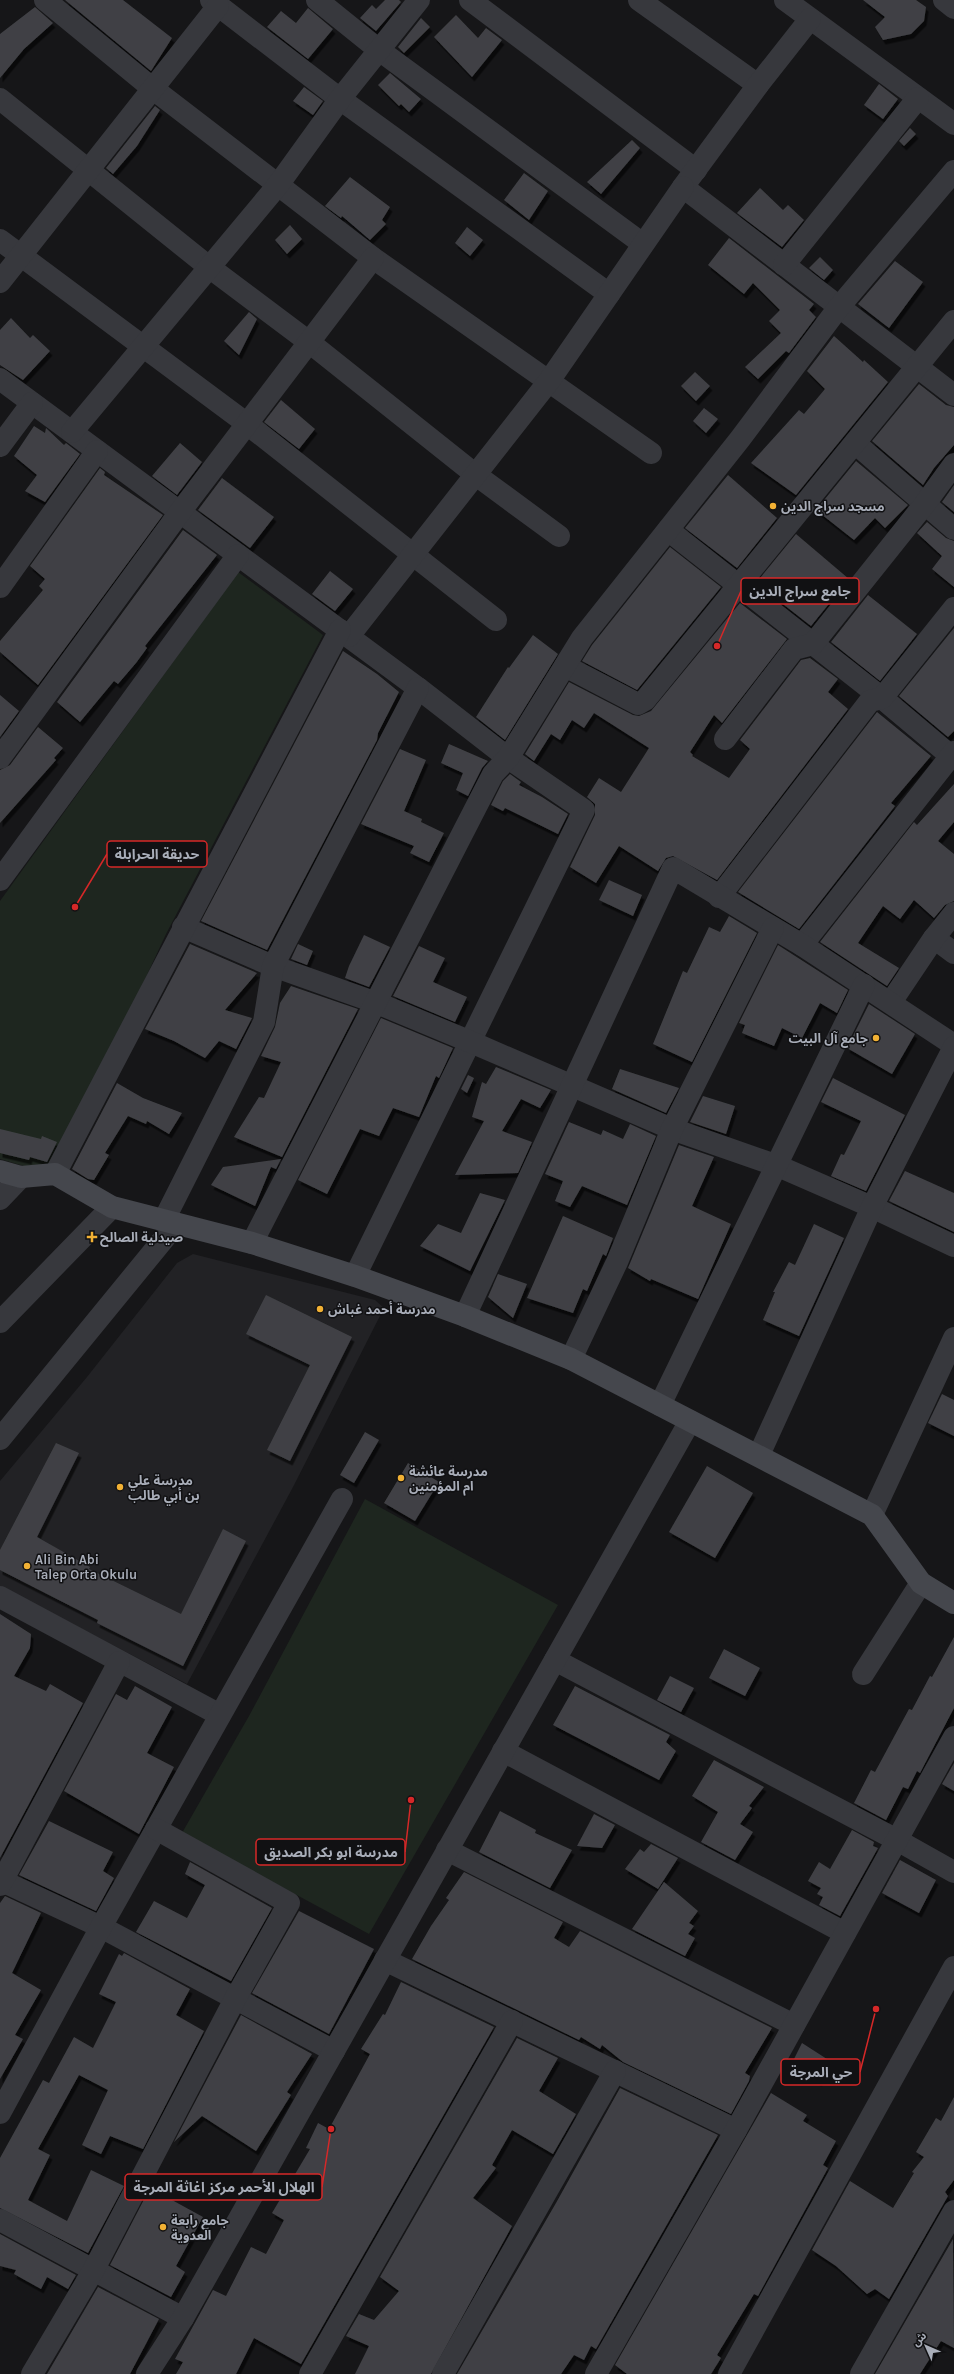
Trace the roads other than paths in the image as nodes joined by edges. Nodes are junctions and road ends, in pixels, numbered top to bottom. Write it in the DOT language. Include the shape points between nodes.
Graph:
graph roads {
  1 [pos="45,0"];
  2 [pos="317,0"];
  3 [pos="419,0"];
  4 [pos="470,0"];
  5 [pos="639,0"];
  6 [pos="784,0"];
  7 [pos="944,0"];
  8 [pos="215,3"];
  9 [pos="954,8"];
  10 [pos="810,19"];
  11 [pos="379,50"];
  12 [pos="758,85"];
  13 [pos="152,88"];
  14 [pos="918,98"];
  15 [pos="0,99"];
  16 [pos="340,99"];
  17 [pos="954,124"];
  18 [pos="89,170"];
  19 [pos="696,170"];
  20 [pos="954,171"];
  21 [pos="278,185"];
  22 [pos="683,187"];
  23 [pos="0,240"];
  24 [pos="643,244"];
  25 [pos="20,257"];
  26 [pos="373,258"];
  27 [pos="784,265"];
  28 [pos="209,267"];
  29 [pos="0,282"];
  30 [pos="609,294"];
  31 [pos="839,307"];
  32 [pos="954,321"];
  33 [pos="309,342"];
  34 [pos="142,348"];
  35 [pos="918,367"];
  36 [pos="0,379"];
  37 [pos="549,381"];
  38 [pos="954,395"];
  39 [pos="32,403"];
  40 [pos="246,423"];
  41 [pos="72,432"];
  42 [pos="855,443"];
  43 [pos="0,446"];
  44 [pos="97,451"];
  45 [pos="651,452"];
  46 [pos="954,464"];
  47 [pos="476,475"];
  48 [pos="924,505"];
  49 [pos="180,512"];
  50 [pos="954,529"];
  51 [pos="668,530"];
  52 [pos="559,536"];
  53 [pos="238,555"];
  54 [pos="412,555"];
  55 [pos="739,585"];
  56 [pos="0,588"];
  57 [pos="954,608"];
  58 [pos="496,620"];
  59 [pos="344,633"];
  60 [pos="813,644"];
  61 [pos="565,666"];
  62 [pos="418,688"];
  63 [pos="882,698"];
  64 [pos="725,739"];
  65 [pos="953,754"];
  66 [pos="0,758"];
  67 [pos="508,758"];
  68 [pos="0,880"];
  69 [pos="719,897"];
  70 [pos="954,913"];
  71 [pos="183,927"];
  72 [pos="773,928"];
  73 [pos="934,938"];
  74 [pos="802,945"];
  75 [pos="954,953"];
  76 [pos="273,966"];
  77 [pos="864,985"];
  78 [pos="891,1002"];
  79 [pos="377,1003"];
  80 [pos="471,1042"];
  81 [pos="954,1046"];
  82 [pos="572,1085"];
  83 [pos="672,1129"];
  84 [pos="778,1166"];
  85 [pos="0,1171"];
  86 [pos="55,1174"];
  87 [pos="21,1177"];
  88 [pos="0,1198"];
  89 [pos="112,1207"];
  90 [pos="872,1207"];
  91 [pos="170,1222"];
  92 [pos="252,1243"];
  93 [pos="954,1246"];
  94 [pos="355,1276"];
  95 [pos="465,1316"];
  96 [pos="0,1322"];
  97 [pos="954,1338"];
  98 [pos="571,1359"];
  99 [pos="660,1405"];
  100 [pos="690,1421"];
  101 [pos="0,1439"];
  102 [pos="759,1455"];
  103 [pos="342,1499"];
  104 [pos="872,1515"];
  105 [pos="922,1583"];
  106 [pos="1,1600"];
  107 [pos="954,1603"];
  108 [pos="555,1660"];
  109 [pos="118,1662"];
  110 [pos="863,1674"];
  111 [pos="220,1715"];
  112 [pos="954,1736"];
  113 [pos="503,1751"];
  114 [pos="156,1829"];
  115 [pos="897,1840"];
  116 [pos="447,1850"];
  117 [pos="954,1872"];
  118 [pos="1,1882"];
  119 [pos="101,1927"];
  120 [pos="845,1933"];
  121 [pos="385,1960"];
  122 [pos="954,1967"];
  123 [pos="234,1999"];
  124 [pos="512,2021"];
  125 [pos="794,2025"];
  126 [pos="334,2051"];
  127 [pos="615,2071"];
  128 [pos="0,2113"];
  129 [pos="736,2130"];
  130 [pos="954,2211"];
  131 [pos="0,2220"];
  132 [pos="93,2271"];
  133 [pos="183,2318"];
  134 [pos="32,2374"];
  135 [pos="147,2374"];
  136 [pos="310,2374"];
  137 [pos="443,2374"];
  138 [pos="596,2374"];
  139 [pos="729,2374"];
  140 [pos="861,2374"];
  1 -- 13 [label="street"];
  2 -- 11 [label="street"];
  3 -- 11 [label="street"];
  4 -- 19 [label="street"];
  5 -- 12 [label="street"];
  6 -- 10 [label="street"];
  7 -- 9 [label="street"];
  8 -- 13 [label="street"];
  8 -- 16 [label="street"];
  10 -- 12 [label="street"];
  10 -- 14 [label="street"];
  11 -- 16 [label="street"];
  11 -- 24 [label="street"];
  12 -- 19 [label="street"];
  13 -- 18 [label="street"];
  13 -- 21 [label="street"];
  14 -- 17 [label="street"];
  14 -- 27 [label="street"];
  15 -- 18 [label="street"];
  16 -- 21 [label="street"];
  16 -- 30 [label="street"];
  18 -- 25 [label="street"];
  18 -- 28 [label="street"];
  19 -- 22 [label="street"];
  20 -- 31 [label="street"];
  21 -- 26 [label="street"];
  21 -- 28 [label="street"];
  22 -- 24 [label="street"];
  22 -- 27 [label="street"];
  23 -- 25 [label="street"];
  24 -- 30 [label="street"];
  25 -- 29 [label="street"];
  25 -- 34 [label="street"];
  26 -- 33 [label="street"];
  26 -- 37 [label="street"];
  27 -- 31 [label="street"];
  28 -- 33 [label="street"];
  28 -- 34 [label="street"];
  30 -- 37 [label="street"];
  31 -- 35 [label="street"];
  31 -- 51 [label="street"];
  32 -- 35 [label="street"];
  33 -- 40 [label="street"];
  33 -- 47 [label="street"];
  34 -- 40 [label="street"];
  34 -- 41 [label="street"];
  35 -- 38 [label="street"];
  35 -- 42 [label="street"];
  36 -- 39 [label="street"];
  37 -- 45 [label="street"];
  37 -- 47 [label="street"];
  39 -- 41 [label="street"];
  39 -- 43 [label="street"];
  40 -- 49 [label="street"];
  40 -- 54 [label="street"];
  41 -- 44 [label="street"];
  42 -- 48 [label="street"];
  42 -- 55 [label="street"];
  44 -- 49 [label="street"];
  44 -- 56 [label="street"];
  46 -- 48 [label="street"];
  47 -- 52 [label="street"];
  47 -- 54 [label="street"];
  48 -- 50 [label="street"];
  48 -- 60 [label="street"];
  49 -- 53 [label="street"];
  49 -- 66 [label="street"];
  51 -- 55 [label="street"];
  51 -- 61 [label="street" via="582,638"];
  53 -- 59 [label="street"];
  53 -- 68 [label="street"];
  54 -- 58 [label="street"];
  54 -- 59 [label="street"];
  55 -- 60 [label="street"];
  55 -- 61 [label="street" via="645,700 638,704"];
  57 -- 63 [label="street"];
  59 -- 62 [label="street"];
  59 -- 71 [label="street"];
  60 -- 63 [label="street"];
  60 -- 64 [label="street" via="794,649"];
  61 -- 67 [label="street"];
  62 -- 67 [label="street"];
  62 -- 76 [label="street"];
  63 -- 65 [label="street"];
  63 -- 69 [label="street" via="870,701"];
  65 -- 74 [label="street"];
  67 -- 79 [label="street" via="493,774"];
  67 -- 80 [label="street" via="584,810"];
  69 -- 72 [label="street"];
  69 -- 82 [label="street" via="673,868"];
  70 -- 73 [label="street"];
  71 -- 76 [label="street"];
  71 -- 86 [label="street"];
  72 -- 74 [label="street"];
  72 -- 83 [label="street"];
  73 -- 75 [label="street"];
  73 -- 78 [label="street"];
  74 -- 77 [label="street"];
  76 -- 79 [label="street"];
  76 -- 91 [label="street" via="264,1022"];
  77 -- 78 [label="street"];
  77 -- 84 [label="street"];
  78 -- 81 [label="street"];
  79 -- 80 [label="street"];
  79 -- 92 [label="street"];
  80 -- 82 [label="street"];
  80 -- 94 [label="street"];
  81 -- 90 [label="street"];
  82 -- 83 [label="street"];
  82 -- 95 [label="street"];
  83 -- 84 [label="street"];
  83 -- 98 [label="street" via="617,1262"];
  84 -- 90 [label="street"];
  84 -- 99 [label="street"];
  85 -- 87 [label="street"];
  86 -- 87 [label="street"];
  86 -- 89 [label="street"];
  87 -- 88 [label="street"];
  89 -- 91 [label="street"];
  89 -- 96 [label="street"];
  90 -- 93 [label="street"];
  90 -- 102 [label="street"];
  91 -- 92 [label="street"];
  91 -- 101 [label="street"];
  92 -- 94 [label="street"];
  94 -- 95 [label="street"];
  95 -- 98 [label="street"];
  97 -- 104 [label="street"];
  98 -- 99 [label="street"];
  99 -- 100 [label="street"];
  100 -- 102 [label="street"];
  100 -- 108 [label="street"];
  102 -- 104 [label="street"];
  103 -- 111 [label="street"];
  104 -- 105 [label="street"];
  105 -- 107 [label="street"];
  105 -- 110 [label="street"];
  106 -- 109 [label="street"];
  108 -- 113 [label="street"];
  108 -- 115 [label="street"];
  109 -- 111 [label="street"];
  109 -- 118 [label="street"];
  111 -- 114 [label="street"];
  112 -- 115 [label="street"];
  113 -- 116 [label="street"];
  113 -- 120 [label="street"];
  114 -- 119 [label="street"];
  114 -- 123 [label="street" via="290,1903"];
  115 -- 117 [label="street"];
  115 -- 120 [label="street"];
  116 -- 121 [label="street"];
  116 -- 125 [label="street"];
  118 -- 119 [label="street"];
  119 -- 123 [label="street"];
  119 -- 128 [label="street"];
  120 -- 125 [label="street"];
  121 -- 124 [label="street"];
  121 -- 126 [label="street"];
  122 -- 139 [label="street"];
  123 -- 126 [label="street"];
  123 -- 132 [label="street"];
  124 -- 127 [label="street"];
  124 -- 136 [label="street"];
  125 -- 129 [label="street"];
  126 -- 133 [label="street"];
  127 -- 129 [label="street"];
  127 -- 137 [label="street"];
  129 -- 138 [label="street"];
  130 -- 140 [label="street"];
  131 -- 132 [label="street"];
  132 -- 133 [label="street"];
  132 -- 134 [label="street"];
  133 -- 135 [label="street"];
}
